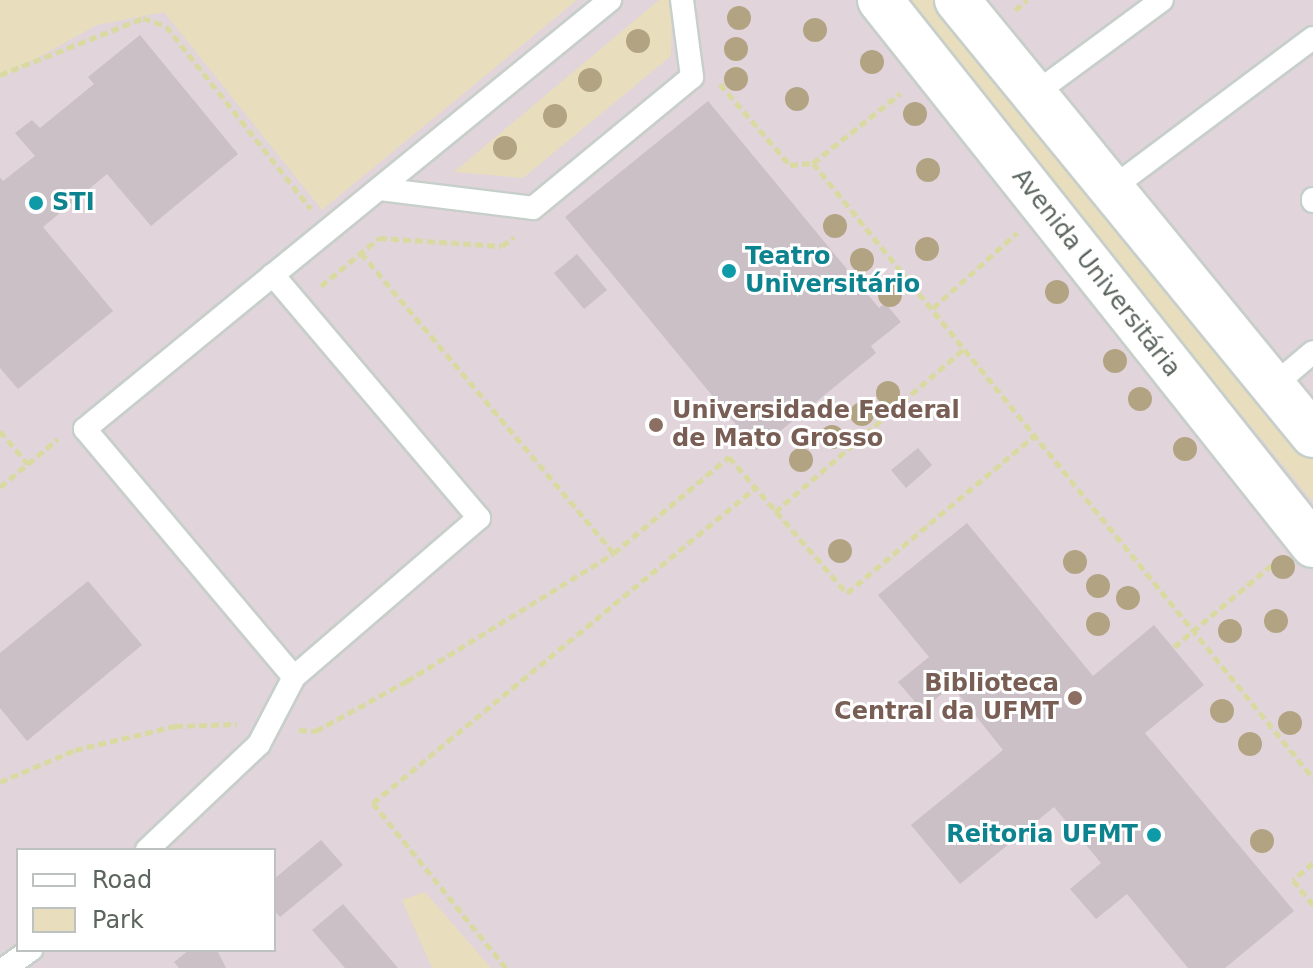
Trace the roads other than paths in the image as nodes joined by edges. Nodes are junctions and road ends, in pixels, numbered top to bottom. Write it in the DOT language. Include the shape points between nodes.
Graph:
graph roads {
  1 [pos="610,0"];
  2 [pos="682,0"];
  3 [pos="880,0"];
  4 [pos="957,0"];
  5 [pos="1162,0"];
  6 [pos="1313,38"];
  7 [pos="1033,95"];
  8 [pos="379,189"];
  9 [pos="1111,189"];
  10 [pos="273,275"];
  11 [pos="1313,352"];
  12 [pos="1273,386"];
  13 [pos="1313,435"];
  14 [pos="1296,552"];
  15 [pos="294,677"];
  16 [pos="149,848"];
  17 [pos="28,952"];
  18 [pos="5,968"];
  1 -- 8 [label="lane"];
  2 -- 8 [label="lane" via="692,77 533,208"];
  3 -- 14 [label="street, Avenida Universitária" via="1045,208"];
  4 -- 7 [label="street"];
  5 -- 7 [label="lane"];
  6 -- 9 [label="lane"];
  7 -- 9 [label="street"];
  8 -- 10 [label="lane"];
  9 -- 12 [label="street"];
  10 -- 15 [label="lane" via="479,518"];
  10 -- 15 [label="lane" via="85,429"];
  11 -- 12 [label="lane"];
  12 -- 13 [label="street"];
  15 -- 16 [label="lane" via="259,744"];
  17 -- 18 [label="lane"];
}
